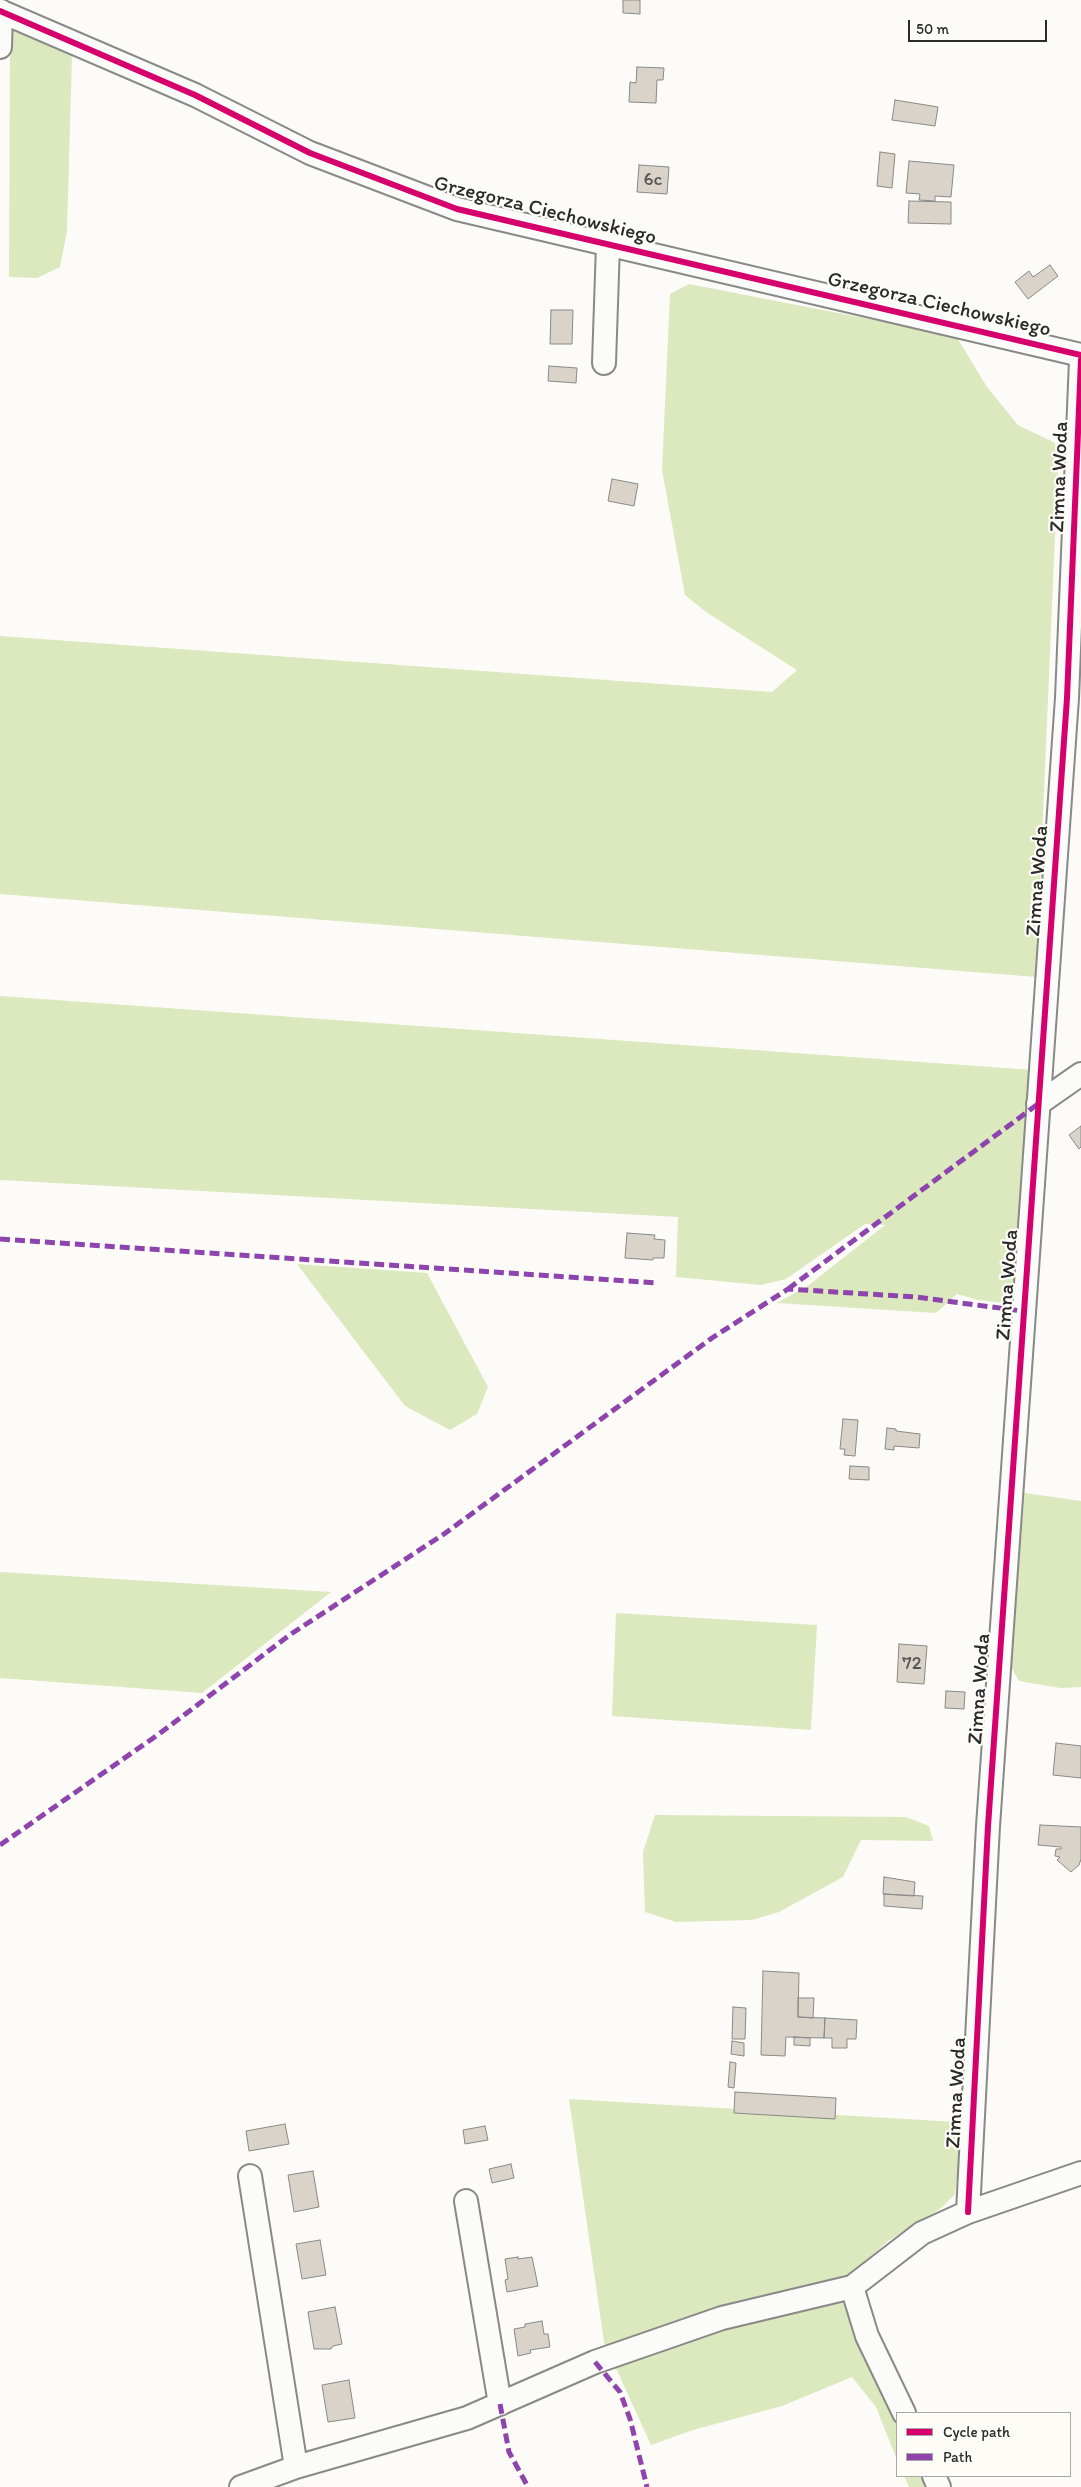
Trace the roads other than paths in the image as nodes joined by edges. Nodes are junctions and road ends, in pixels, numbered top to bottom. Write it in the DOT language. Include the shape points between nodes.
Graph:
graph roads {
  1 [pos="0,11"];
  2 [pos="0,47"];
  3 [pos="608,245"];
  4 [pos="1081,355"];
  5 [pos="1081,360"];
  6 [pos="604,363"];
  7 [pos="1081,1074"];
  8 [pos="1038,1104"];
  9 [pos="1081,2173"];
  10 [pos="250,2176"];
  11 [pos="466,2201"];
  12 [pos="968,2212"];
  13 [pos="852,2287"];
  14 [pos="500,2404"];
  15 [pos="904,2412"];
  16 [pos="296,2467"];
  17 [pos="241,2487"];
  1 -- 2 [label="street"];
  1 -- 3 [label="street, Grzegorza Ciechowskiego" via="195,95 310,153 415,195 503,221"];
  3 -- 4 [label="street, Grzegorza Ciechowskiego"];
  3 -- 6 [label="street"];
  5 -- 8 [label="street, Zimna Woda" via="1067,698"];
  7 -- 8 [label="street"];
  8 -- 12 [label="street, Zimna Woda" via="988,1816"];
  9 -- 12 [label="street"];
  10 -- 16 [label="street"];
  11 -- 14 [label="street"];
  12 -- 13 [label="street" via="922,2233"];
  13 -- 14 [label="street" via="722,2318 594,2362"];
  13 -- 15 [label="street" via="867,2336"];
  14 -- 16 [label="street" via="439,2426"];
  16 -- 17 [label="street"];
}
